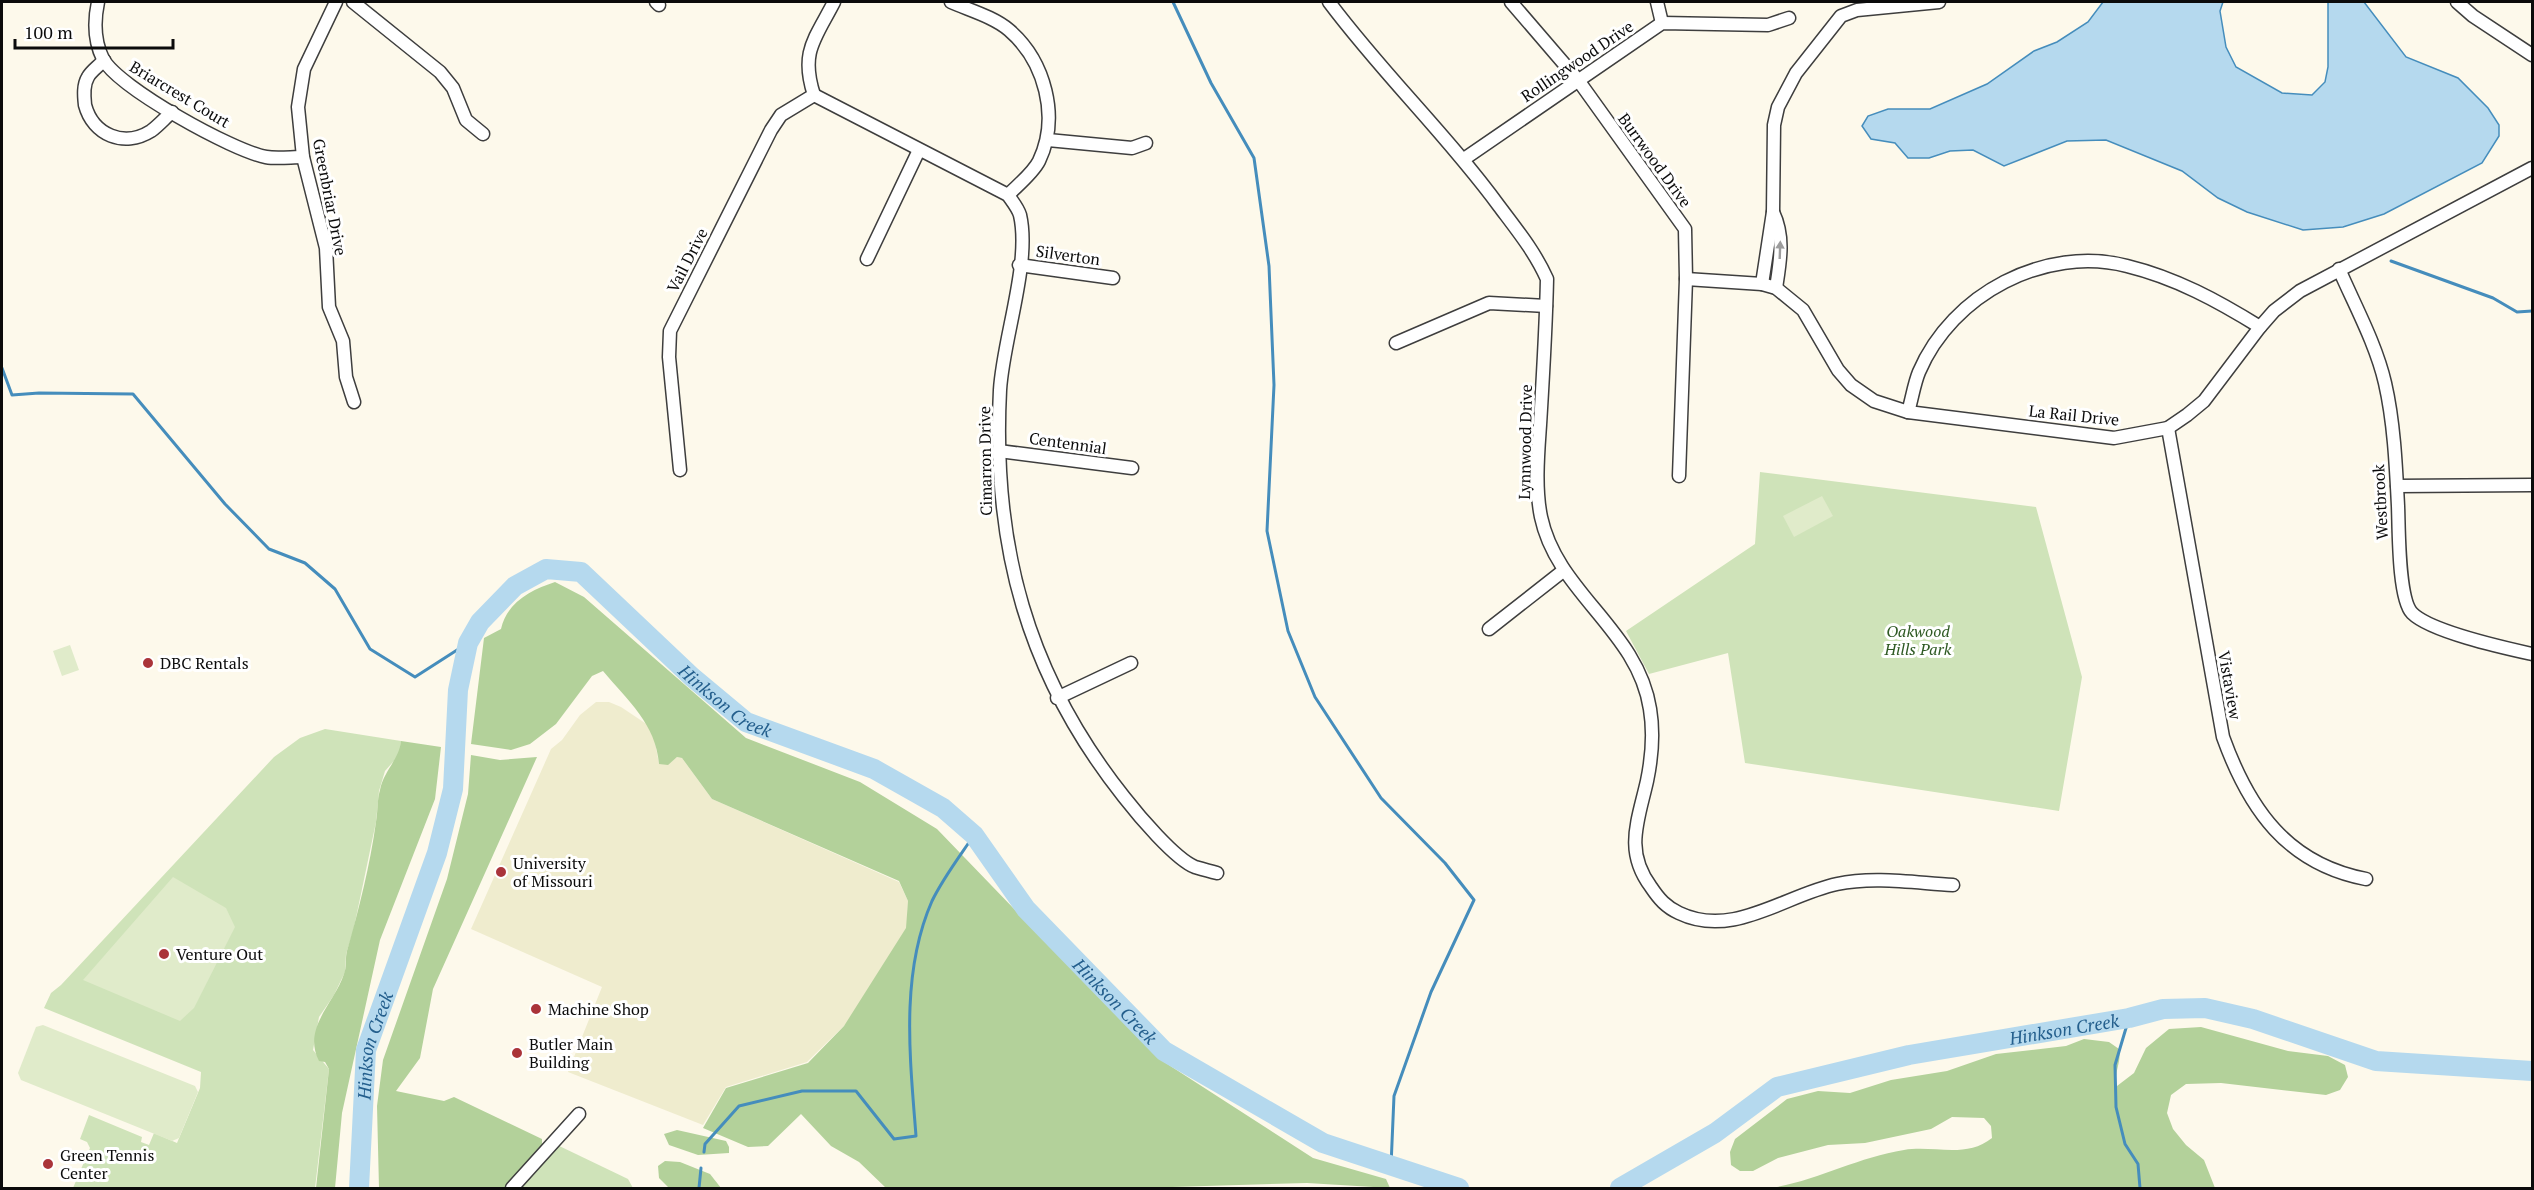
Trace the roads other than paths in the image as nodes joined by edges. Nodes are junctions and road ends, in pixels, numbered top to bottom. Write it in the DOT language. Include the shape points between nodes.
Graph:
graph roads {
  1 [pos="98,2"];
  2 [pos="336,2"];
  3 [pos="353,2"];
  4 [pos="834,2"];
  5 [pos="951,2"];
  6 [pos="1329,2"];
  7 [pos="1511,2"];
  8 [pos="1657,2"];
  9 [pos="1939,2"];
  10 [pos="2457,2"];
  11 [pos="1901,4"];
  12 [pos="1789,18"];
  13 [pos="1662,23"];
  14 [pos="2532,55"];
  15 [pos="104,60"];
  16 [pos="1578,80"];
  17 [pos="814,94"];
  18 [pos="172,112"];
  19 [pos="483,134"];
  20 [pos="1048,140"];
  21 [pos="1146,143"];
  22 [pos="919,150"];
  23 [pos="303,157"];
  24 [pos="1464,159"];
  25 [pos="2532,168"];
  26 [pos="1008,195"];
  27 [pos="1773,212"];
  28 [pos="867,259"];
  29 [pos="1019,265"];
  30 [pos="2339,269"];
  31 [pos="1113,278"];
  32 [pos="1686,279"];
  33 [pos="1762,284"];
  34 [pos="1776,288"];
  35 [pos="1546,306"];
  36 [pos="2259,327"];
  37 [pos="1396,343"];
  38 [pos="354,402"];
  39 [pos="1908,412"];
  40 [pos="2168,428"];
  41 [pos="999,451"];
  42 [pos="1132,468"];
  43 [pos="680,470"];
  44 [pos="1679,476"];
  45 [pos="2532,484"];
  46 [pos="2397,486"];
  47 [pos="1563,571"];
  48 [pos="1488,629"];
  49 [pos="2532,654"];
  50 [pos="1131,663"];
  51 [pos="1057,698"];
  52 [pos="1217,873"];
  53 [pos="2366,879"];
  54 [pos="1953,885"];
  55 [pos="579,1114"];
  56 [pos="512,1188"];
  1 -- 15 [label="street, Briarcrest Court" via="96,38"];
  2 -- 23 [label="street, Greenbriar Drive" via="304,69 298,107"];
  3 -- 19 [label="street" via="440,72 453,88 466,120"];
  4 -- 17 [label="street" via="808,54 807,73"];
  5 -- 20 [label="street" via="1007,28 1026,46 1041,68"];
  6 -- 24 [label="street, Lynnwood Drive"];
  7 -- 16 [label="street, Burrwood Drive"];
  8 -- 13 [label="street"];
  9 -- 11 [label="street"];
  10 -- 14 [label="street"];
  11 -- 27 [label="street" via="1841,16 1796,73 1778,107 1774,125"];
  12 -- 13 [label="street" via="1767,25"];
  13 -- 16 [label="street, Rollingwood Drive"];
  15 -- 18 [label="street, Briarcrest Court" via="123,83"];
  15 -- 18 [label="street" via="87,78 83,96 88,115 98,129 114,137 131,138 151,131"];
  16 -- 24 [label="street, Rollingwood Drive"];
  16 -- 32 [label="street, Burrwood Drive" via="1684,229"];
  17 -- 22 [label="street"];
  17 -- 43 [label="street, Vail Drive" via="782,115 771,130 670,331"];
  18 -- 23 [label="street, Briarcrest Court" via="242,150 267,157"];
  20 -- 21 [label="street" via="1132,148"];
  20 -- 26 [label="street" via="1038,164"];
  22 -- 26 [label="street"];
  22 -- 28 [label="street"];
  23 -- 38 [label="street, Greenbriar Drive" via="326,248 329,307 344,340 346,377"];
  24 -- 35 [label="street, Lynnwood Drive" via="1537,257 1546,279"];
  25 -- 30 [label="street, La Rail Drive"];
  26 -- 29 [label="street, Cimarron Drive" via="1019,213 1023,240"];
  27 -- 33 [label="street"];
  34 -- 27 [label="street, one-way" via="1781,246 1779,224"];
  29 -- 31 [label="street, Silverton"];
  29 -- 41 [label="street, Cimarron Drive" via="1000,389"];
  30 -- 36 [label="street, La Rail Drive" via="2300,291"];
  30 -- 46 [label="street, Westbrook" via="2385,383"];
  32 -- 33 [label="street, La Rail Drive"];
  32 -- 44 [label="street, Burrwood Drive"];
  33 -- 34 [label="street, La Rail Drive"];
  34 -- 39 [label="street, La Rail Drive" via="1803,310 1851,385 1874,401"];
  35 -- 37 [label="street" via="1489,303"];
  35 -- 47 [label="street, Lynnwood Drive" via="1538,464 1541,518"];
  36 -- 39 [label="street" via="2210,296 2126,265 2100,262 2044,267 2000,284 1955,319 1919,372"];
  36 -- 40 [label="street, La Rail Drive" via="2204,401"];
  39 -- 40 [label="street, La Rail Drive" via="2102,437 2140,435"];
  40 -- 53 [label="street, Vistaview" via="2223,737 2236,772 2255,807 2301,854 2337,873"];
  41 -- 42 [label="street, Centennial"];
  41 -- 51 [label="street, Cimarron Drive" via="1003,520 1017,589"];
  45 -- 46 [label="street"];
  46 -- 49 [label="street, Westbrook" via="2402,586 2411,612 2458,634"];
  47 -- 48 [label="street"];
  47 -- 54 [label="street, Lynnwood Drive" via="1630,653 1650,705 1651,752 1635,840 1637,863 1663,904 1681,914 1725,921 1744,918 1838,883"];
  50 -- 51 [label="street"];
  51 -- 52 [label="street, Cimarron Drive" via="1095,761 1147,826 1192,866"];
  55 -- 56 [label="street"];
}
